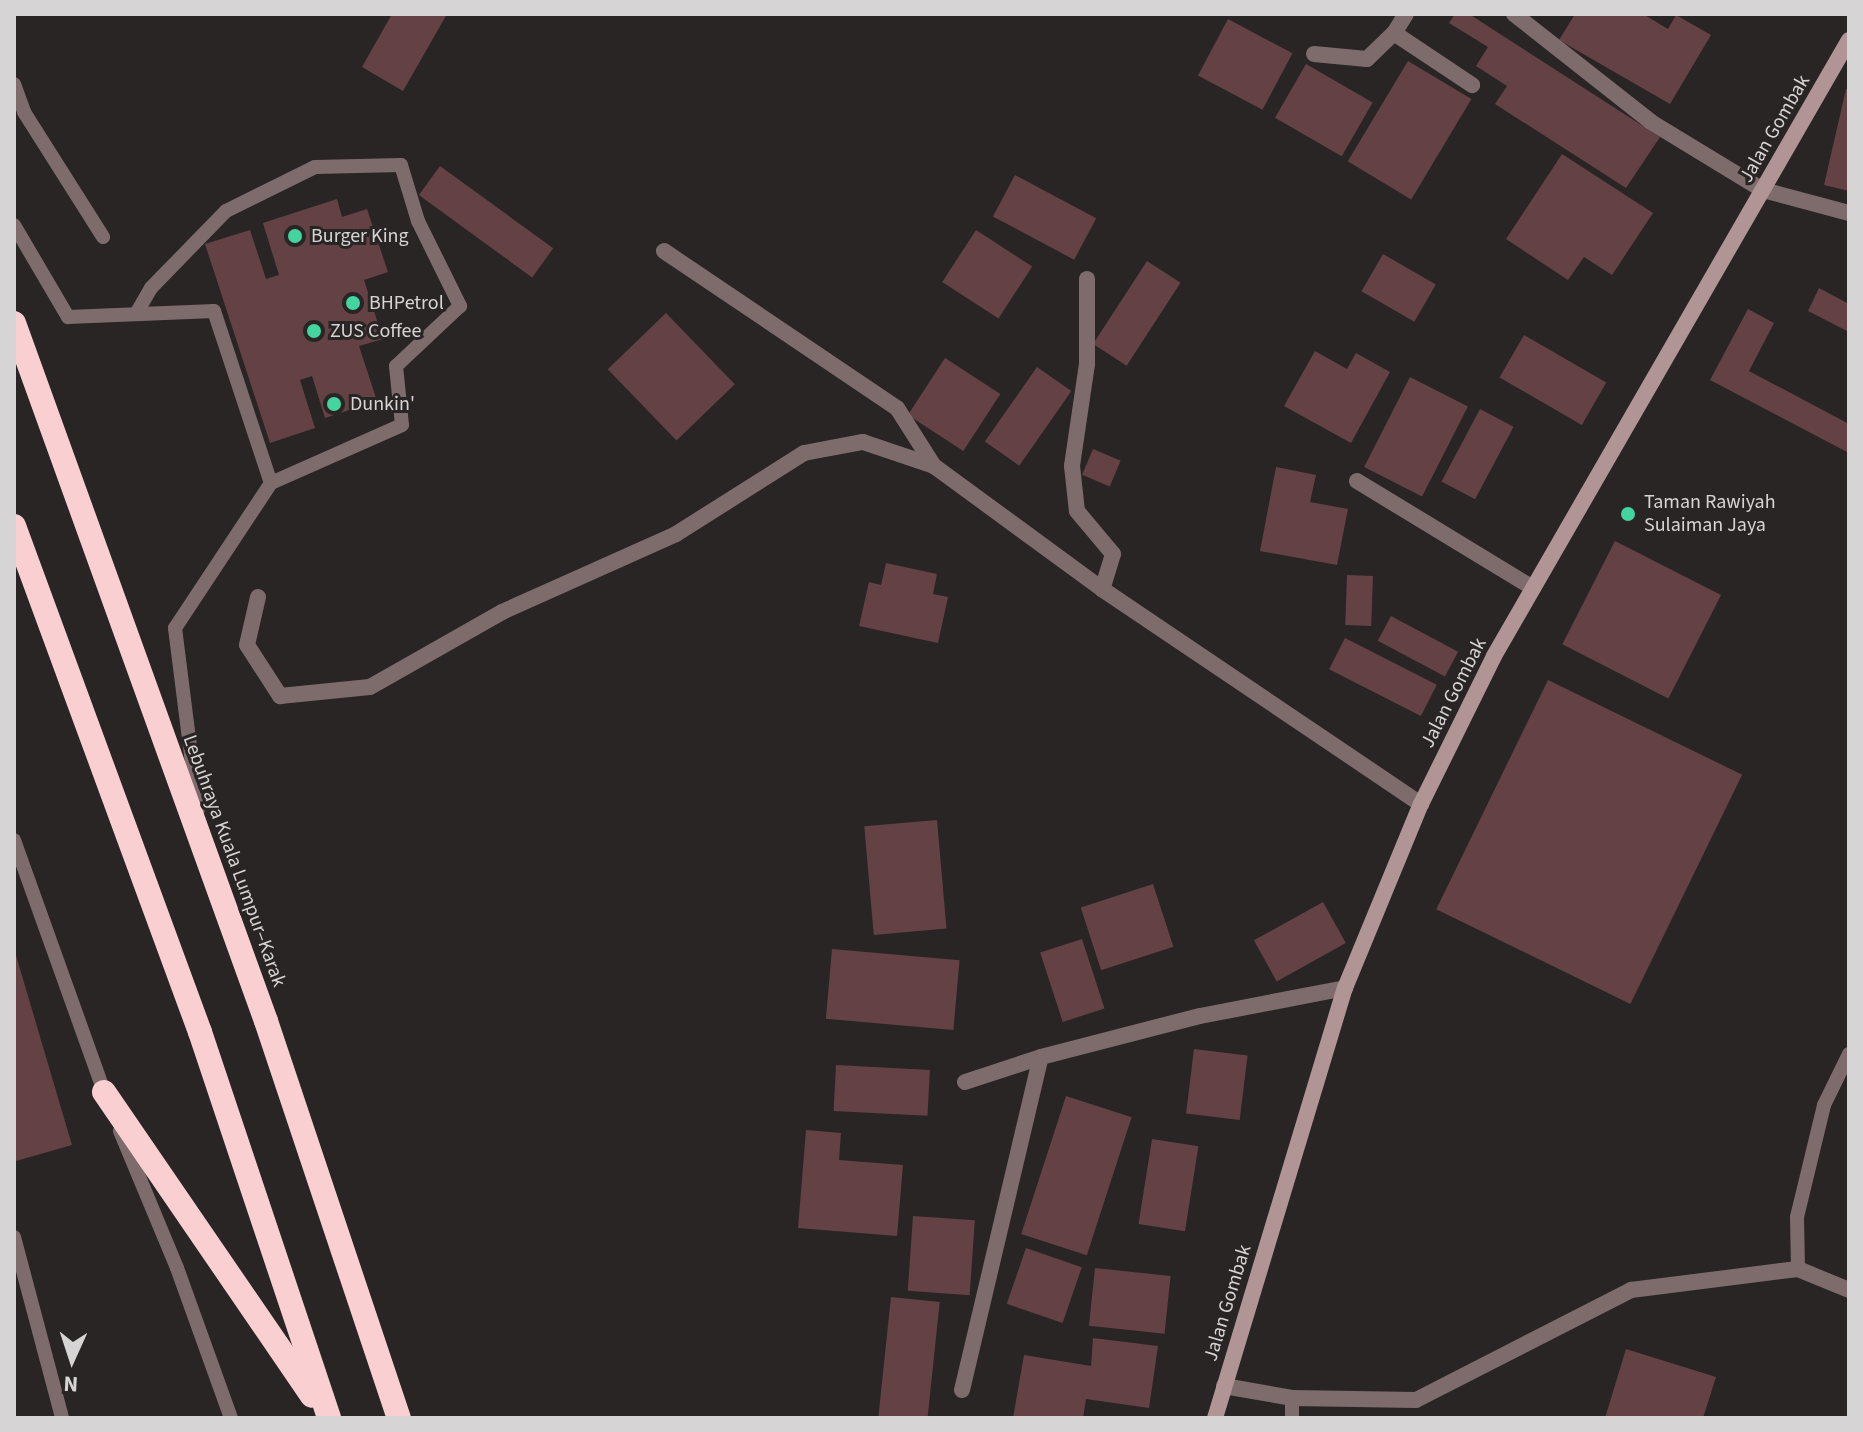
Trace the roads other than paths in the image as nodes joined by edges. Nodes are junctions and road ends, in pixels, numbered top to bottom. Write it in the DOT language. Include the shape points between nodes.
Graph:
graph roads {
  1 [pos="1406,14"];
  2 [pos="1514,14"];
  3 [pos="1394,33"];
  4 [pos="1849,40"];
  5 [pos="1314,54"];
  6 [pos="14,84"];
  7 [pos="1472,85"];
  8 [pos="1763,190"];
  9 [pos="1849,213"];
  10 [pos="14,225"];
  11 [pos="103,237"];
  12 [pos="664,251"];
  13 [pos="1087,279"];
  14 [pos="136,314"];
  15 [pos="14,323"];
  16 [pos="934,466"];
  17 [pos="1357,481"];
  18 [pos="271,483"];
  19 [pos="14,526"];
  20 [pos="1533,588"];
  21 [pos="1102,589"];
  22 [pos="258,597"];
  23 [pos="1421,804"];
  24 [pos="14,840"];
  25 [pos="203,844"];
  26 [pos="1345,988"];
  27 [pos="1849,1054"];
  28 [pos="1041,1057"];
  29 [pos="965,1082"];
  30 [pos="104,1092"];
  31 [pos="14,1237"];
  32 [pos="1798,1269"];
  33 [pos="1849,1290"];
  34 [pos="1224,1386"];
  35 [pos="962,1390"];
  36 [pos="1292,1398"];
  37 [pos="62,1418"];
  38 [pos="231,1418"];
  39 [pos="328,1418"];
  40 [pos="399,1418"];
  41 [pos="1215,1418"];
  42 [pos="1292,1418"];
  1 -- 3 [label="street"];
  2 -- 8 [label="street" via="1651,122"];
  3 -- 5 [label="street" via="1367,59"];
  3 -- 7 [label="street"];
  4 -- 8 [label="main road, Jalan Gombak"];
  6 -- 11 [label="lane" via="24,112"];
  8 -- 9 [label="street"];
  8 -- 20 [label="main road, Jalan Gombak"];
  10 -- 14 [label="lane" via="68,317"];
  12 -- 16 [label="street" via="897,408"];
  13 -- 21 [label="street" via="1087,364 1072,466 1077,511 1113,554"];
  14 -- 18 [label="lane" via="214,311"];
  14 -- 18 [label="lane" via="151,288 226,211 315,167 401,165 418,221 460,306 396,366 402,425"];
  15 -- 25 [label="highway, Lebuhraya Kuala Lumpur–Karak"];
  16 -- 21 [label="street"];
  16 -- 22 [label="street" via="863,442 804,453 676,534 502,612 370,687 280,696 247,645"];
  17 -- 20 [label="street"];
  18 -- 25 [label="lane" via="175,628"];
  19 -- 39 [label="highway" via="200,1032"];
  20 -- 23 [label="main road, Jalan Gombak"];
  21 -- 23 [label="street"];
  23 -- 26 [label="main road, Jalan Gombak"];
  24 -- 30 [label="lane"];
  25 -- 40 [label="highway, Lebuhraya Kuala Lumpur–Karak"];
  26 -- 28 [label="street" via="1200,1016"];
  26 -- 34 [label="main road, Jalan Gombak"];
  27 -- 32 [label="lane" via="1824,1105 1797,1217"];
  28 -- 29 [label="street"];
  28 -- 35 [label="street"];
  30 -- 38 [label="lane" via="177,1268"];
  30 -- 39 [label="highway"];
  31 -- 37 [label="lane"];
  32 -- 33 [label="street"];
  32 -- 36 [label="street" via="1631,1290 1416,1400"];
  34 -- 36 [label="street"];
  34 -- 41 [label="main road, Jalan Gombak"];
  36 -- 42 [label="lane"];
}
